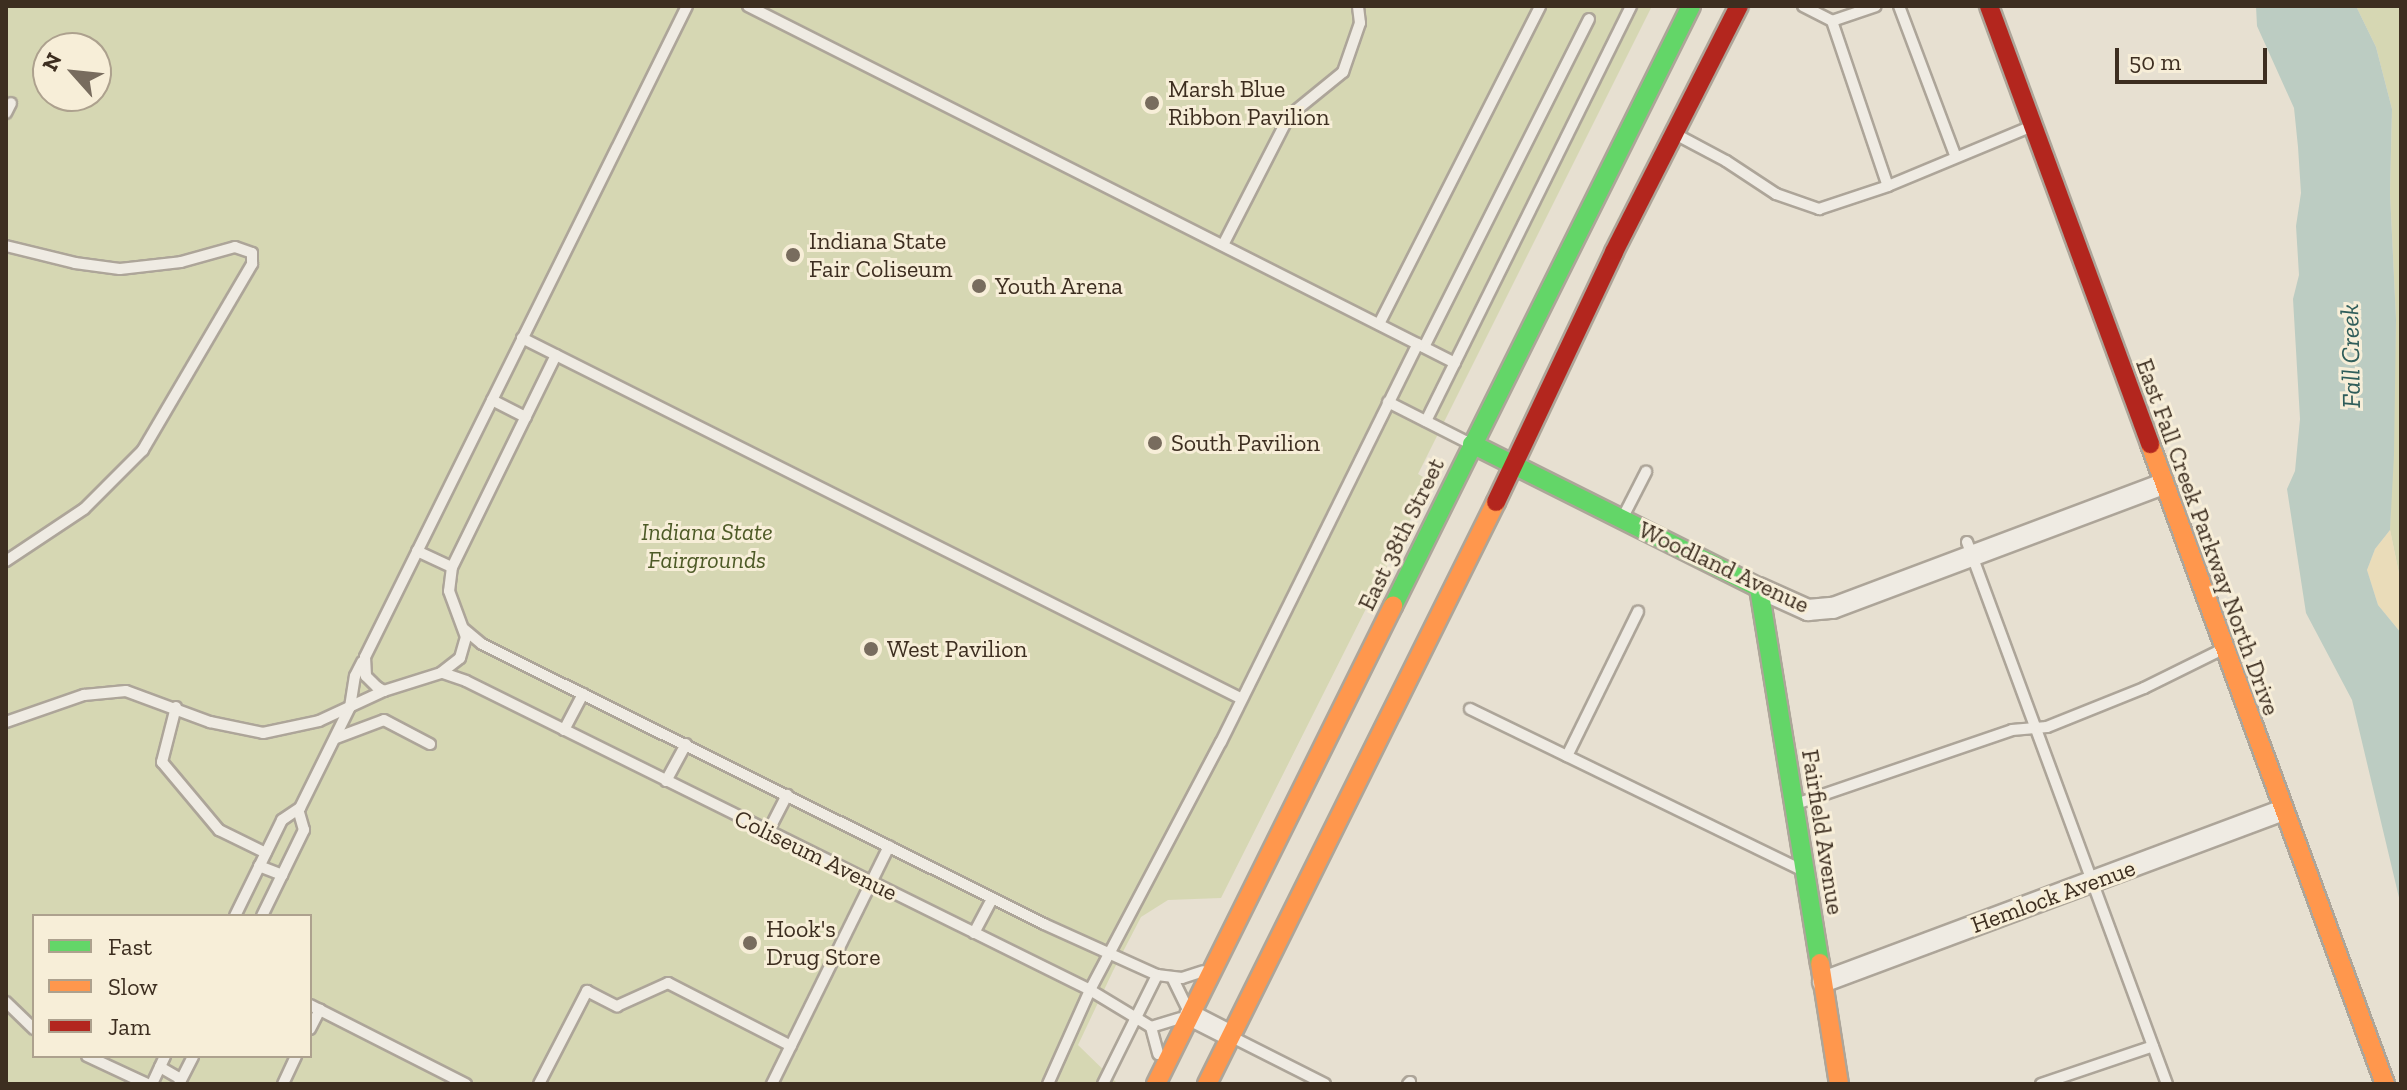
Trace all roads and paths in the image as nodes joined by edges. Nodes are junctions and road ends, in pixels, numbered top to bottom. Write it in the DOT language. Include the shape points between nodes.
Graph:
graph roads {
  1 [pos="687,6"];
  2 [pos="748,6"];
  3 [pos="1358,6"];
  4 [pos="1540,6"];
  5 [pos="1631,6"];
  6 [pos="1691,6"];
  7 [pos="1739,6"];
  8 [pos="1803,6"];
  9 [pos="1876,6"];
  10 [pos="1899,6"];
  11 [pos="1989,6"];
  12 [pos="1589,19"];
  13 [pos="1832,21"];
  14 [pos="2034,126"];
  15 [pos="1674,133"];
  16 [pos="1955,155"];
  17 [pos="1888,186"];
  18 [pos="1223,245"];
  19 [pos="6,246"];
  20 [pos="1379,324"];
  21 [pos="522,338"];
  22 [pos="1421,346"];
  23 [pos="556,355"];
  24 [pos="1455,363"];
  25 [pos="492,400"];
  26 [pos="1388,402"];
  27 [pos="526,417"];
  28 [pos="1426,421"];
  29 [pos="1472,444"];
  30 [pos="1514,465"];
  31 [pos="1646,472"];
  32 [pos="2163,484"];
  33 [pos="1622,519"];
  34 [pos="1970,549"];
  35 [pos="417,551"];
  36 [pos="6,561"];
  37 [pos="452,567"];
  38 [pos="1759,588"];
  39 [pos="1638,612"];
  40 [pos="462,628"];
  41 [pos="2223,649"];
  42 [pos="365,657"];
  43 [pos="441,673"];
  44 [pos="384,691"];
  45 [pos="583,694"];
  46 [pos="1242,699"];
  47 [pos="176,707"];
  48 [pos="350,707"];
  49 [pos="1470,709"];
  50 [pos="6,722"];
  51 [pos="2036,728"];
  52 [pos="564,730"];
  53 [pos="336,738"];
  54 [pos="430,744"];
  55 [pos="686,744"];
  56 [pos="1567,756"];
  57 [pos="666,781"];
  58 [pos="787,795"];
  59 [pos="1794,805"];
  60 [pos="2283,810"];
  61 [pos="299,812"];
  62 [pos="768,832"];
  63 [pos="889,846"];
  64 [pos="266,853"];
  65 [pos="259,866"];
  66 [pos="1805,872"];
  67 [pos="282,875"];
  68 [pos="2093,881"];
  69 [pos="871,882"];
  70 [pos="992,899"];
  71 [pos="236,914"];
  72 [pos="263,914"];
  73 [pos="974,933"];
  74 [pos="1222,951"];
  75 [pos="1109,954"];
  76 [pos="1157,975"];
  77 [pos="1173,979"];
  78 [pos="1823,982"];
  79 [pos="1090,990"];
  80 [pos="6,1002"];
  81 [pos="315,1007"];
  82 [pos="1190,1015"];
  83 [pos="1137,1016"];
  84 [pos="32,1027"];
  85 [pos="1151,1027"];
  86 [pos="1231,1036"];
  87 [pos="791,1046"];
  88 [pos="2153,1046"];
  89 [pos="92,1058"];
  90 [pos="164,1058"];
  91 [pos="192,1058"];
  92 [pos="295,1058"];
  93 [pos="160,1067"];
  94 [pos="180,1082"];
  95 [pos="150,1084"];
  96 [pos="283,1084"];
  97 [pos="466,1084"];
  98 [pos="539,1084"];
  99 [pos="772,1084"];
  100 [pos="1048,1084"];
  101 [pos="1103,1084"];
  102 [pos="1156,1084"];
  103 [pos="1207,1084"];
  104 [pos="1325,1084"];
  105 [pos="1839,1084"];
  106 [pos="2041,1084"];
  107 [pos="2167,1084"];
  108 [pos="2385,1084"];
  1 -- 21 [label="lane"];
  2 -- 18 [label="lane"];
  3 -- 18 [label="lane" via="1360,23 1343,72 1289,116"];
  4 -- 20 [label="lane"];
  5 -- 24 [label="lane"];
  6 -- 29 [label="main road, East 38th Street"];
  7 -- 15 [label="main road"];
  8 -- 13 [label="lane"];
  9 -- 13 [label="lane"];
  10 -- 16 [label="lane"];
  11 -- 14 [label="main road, East Fall Creek Parkway North Drive"];
  12 -- 22 [label="lane"];
  13 -- 17 [label="lane"];
  14 -- 16 [label="lane"];
  14 -- 32 [label="main road, East Fall Creek Parkway North Drive"];
  15 -- 17 [label="lane" via="1805,207 1819,209"];
  15 -- 30 [label="main road"];
  16 -- 17 [label="lane"];
  18 -- 20 [label="lane"];
  19 -- 36 [label="lane" via="120,269 181,262 235,247 252,253 252,264 143,450 84,509"];
  20 -- 22 [label="lane"];
  21 -- 23 [label="lane"];
  21 -- 25 [label="lane"];
  22 -- 24 [label="lane"];
  22 -- 26 [label="lane"];
  23 -- 27 [label="lane"];
  23 -- 46 [label="lane"];
  24 -- 28 [label="lane"];
  25 -- 27 [label="lane"];
  25 -- 35 [label="lane"];
  26 -- 28 [label="lane"];
  26 -- 46 [label="lane"];
  27 -- 37 [label="lane"];
  28 -- 29 [label="lane"];
  29 -- 30 [label="main road, Woodland Avenue"];
  29 -- 74 [label="main road, East 38th Street"];
  30 -- 33 [label="main road, Woodland Avenue"];
  30 -- 86 [label="main road"];
  31 -- 33 [label="lane"];
  32 -- 34 [label="street, Woodland Avenue"];
  32 -- 41 [label="main road, East Fall Creek Parkway North Drive"];
  33 -- 38 [label="main road, Woodland Avenue"];
  34 -- 38 [label="street, Woodland Avenue" via="1821,611"];
  34 -- 51 [label="lane"];
  35 -- 37 [label="lane"];
  35 -- 42 [label="lane"];
  37 -- 40 [label="lane" via="449,591"];
  38 -- 59 [label="main road, Fairfield Avenue"];
  39 -- 56 [label="lane"];
  40 -- 43 [label="lane" via="464,651 455,666"];
  40 -- 45 [label="lane, Coliseum Avenue" via="469,637"];
  41 -- 51 [label="lane" via="2144,688"];
  41 -- 60 [label="main road, East Fall Creek Parkway North Drive"];
  42 -- 44 [label="lane" via="366,676"];
  42 -- 48 [label="lane" via="355,676"];
  43 -- 44 [label="lane"];
  43 -- 52 [label="lane, Coliseum Avenue"];
  44 -- 48 [label="lane"];
  45 -- 52 [label="lane"];
  45 -- 55 [label="lane, Coliseum Avenue"];
  46 -- 75 [label="lane"];
  47 -- 48 [label="lane" via="210,722 263,733 298,728"];
  47 -- 50 [label="lane" via="126,691 100,692"];
  47 -- 64 [label="lane" via="162,762 219,830"];
  48 -- 53 [label="lane"];
  49 -- 56 [label="lane"];
  51 -- 59 [label="lane" via="2012,730"];
  51 -- 68 [label="lane"];
  52 -- 57 [label="lane, Coliseum Avenue"];
  53 -- 54 [label="lane" via="384,720"];
  53 -- 61 [label="lane"];
  55 -- 57 [label="lane"];
  55 -- 58 [label="lane, Coliseum Avenue"];
  56 -- 66 [label="lane"];
  57 -- 62 [label="lane, Coliseum Avenue"];
  58 -- 62 [label="lane"];
  58 -- 63 [label="lane, Coliseum Avenue"];
  59 -- 66 [label="main road, Fairfield Avenue"];
  60 -- 68 [label="street, Hemlock Avenue"];
  60 -- 108 [label="main road, East Fall Creek Parkway North Drive"];
  61 -- 64 [label="lane" via="282,820"];
  61 -- 67 [label="lane" via="304,830"];
  62 -- 69 [label="lane, Coliseum Avenue"];
  63 -- 69 [label="lane"];
  63 -- 70 [label="lane, Coliseum Avenue"];
  64 -- 65 [label="lane"];
  65 -- 67 [label="lane"];
  65 -- 71 [label="lane"];
  66 -- 78 [label="main road, Fairfield Avenue"];
  67 -- 72 [label="lane"];
  68 -- 78 [label="street, Hemlock Avenue"];
  68 -- 88 [label="lane"];
  69 -- 73 [label="lane, Coliseum Avenue"];
  69 -- 87 [label="lane"];
  70 -- 73 [label="lane"];
  70 -- 75 [label="lane, Coliseum Avenue"];
  73 -- 79 [label="lane, Coliseum Avenue"];
  74 -- 77 [label="lane" via="1201,973"];
  74 -- 82 [label="main road, East 38th Street"];
  75 -- 76 [label="lane, Coliseum Avenue"];
  75 -- 79 [label="lane"];
  76 -- 77 [label="lane, Coliseum Avenue"];
  76 -- 83 [label="lane"];
  77 -- 82 [label="lane"];
  78 -- 105 [label="main road, Fairfield Avenue"];
  79 -- 83 [label="lane, Coliseum Avenue"];
  79 -- 100 [label="lane"];
  80 -- 84 [label="lane"];
  81 -- 97 [label="lane"];
  82 -- 85 [label="lane"];
  82 -- 86 [label="street"];
  82 -- 102 [label="main road, East 38th Street"];
  83 -- 85 [label="lane, Coliseum Avenue"];
  83 -- 101 [label="lane"];
  85 -- 102 [label="lane" via="1158,1049"];
  86 -- 103 [label="main road"];
  86 -- 104 [label="lane"];
  87 -- 98 [label="lane" via="668,983 617,1006 587,991"];
  87 -- 99 [label="lane"];
  88 -- 106 [label="lane"];
  88 -- 107 [label="lane"];
  89 -- 95 [label="lane"];
  90 -- 93 [label="lane"];
  91 -- 94 [label="lane"];
  92 -- 96 [label="lane"];
  93 -- 94 [label="lane"];
  93 -- 95 [label="lane"];
}
